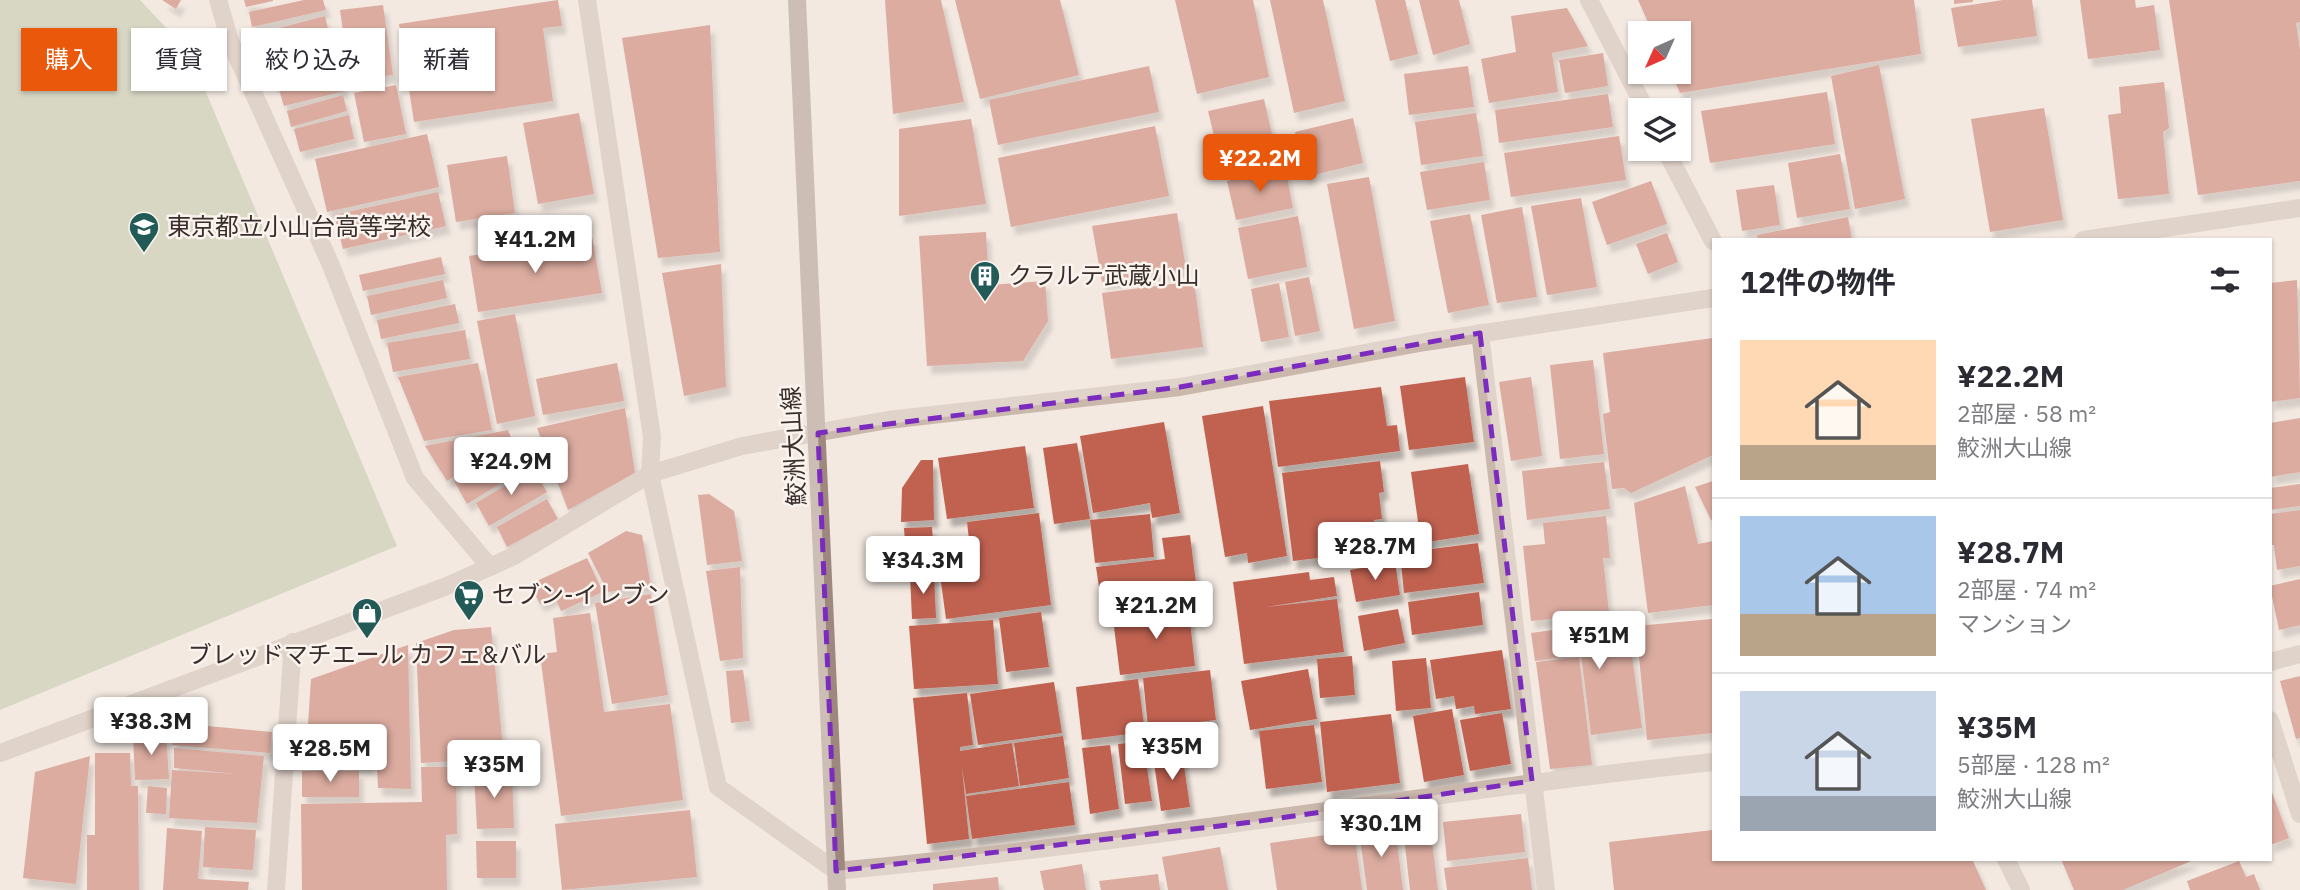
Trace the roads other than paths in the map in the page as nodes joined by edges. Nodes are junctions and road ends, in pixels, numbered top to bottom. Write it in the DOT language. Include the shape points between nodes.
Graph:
graph roads {
  1 [pos="218,0"];
  2 [pos="587,0"];
  3 [pos="797,0"];
  4 [pos="1589,0"];
  5 [pos="1640,98"];
  6 [pos="1671,161"];
  7 [pos="2300,208"];
  8 [pos="2203,231"];
  9 [pos="2110,238"];
  10 [pos="1712,240"];
  11 [pos="1712,298"];
  12 [pos="1480,333"];
  13 [pos="818,433"];
  14 [pos="650,474"];
  15 [pos="490,567"];
  16 [pos="293,642"];
  17 [pos="2300,654"];
  18 [pos="2272,661"];
  19 [pos="2272,726"];
  20 [pos="0,753"];
  21 [pos="1712,762"];
  22 [pos="1532,781"];
  23 [pos="2300,814"];
  24 [pos="2007,861"];
  25 [pos="836,871"];
  26 [pos="276,890"];
  27 [pos="837,890"];
  28 [pos="1546,890"];
  29 [pos="2021,890"];
  1 -- 15 [label="street" via="230,41 330,263 415,478"];
  2 -- 14 [label="street" via="652,436"];
  3 -- 13 [label="main road, 鮫洲大山線"];
  4 -- 5 [label="street"];
  6 -- 10 [label="street"];
  7 -- 8 [label="street"];
  8 -- 9 [label="street"];
  11 -- 12 [label="street"];
  12 -- 13 [label="street" via="1180,387 888,420"];
  12 -- 22 [label="street"];
  13 -- 14 [label="street" via="708,454"];
  13 -- 25 [label="main road, 鮫洲大山線"];
  14 -- 15 [label="street"];
  14 -- 25 [label="street" via="718,787"];
  15 -- 16 [label="street"];
  16 -- 20 [label="street"];
  16 -- 26 [label="street"];
  17 -- 18 [label="street"];
  19 -- 23 [label="street"];
  21 -- 22 [label="street"];
  22 -- 25 [label="street" via="1254,822"];
  22 -- 28 [label="street"];
  24 -- 29 [label="street"];
  25 -- 27 [label="main road, 鮫洲大山線"];
}
